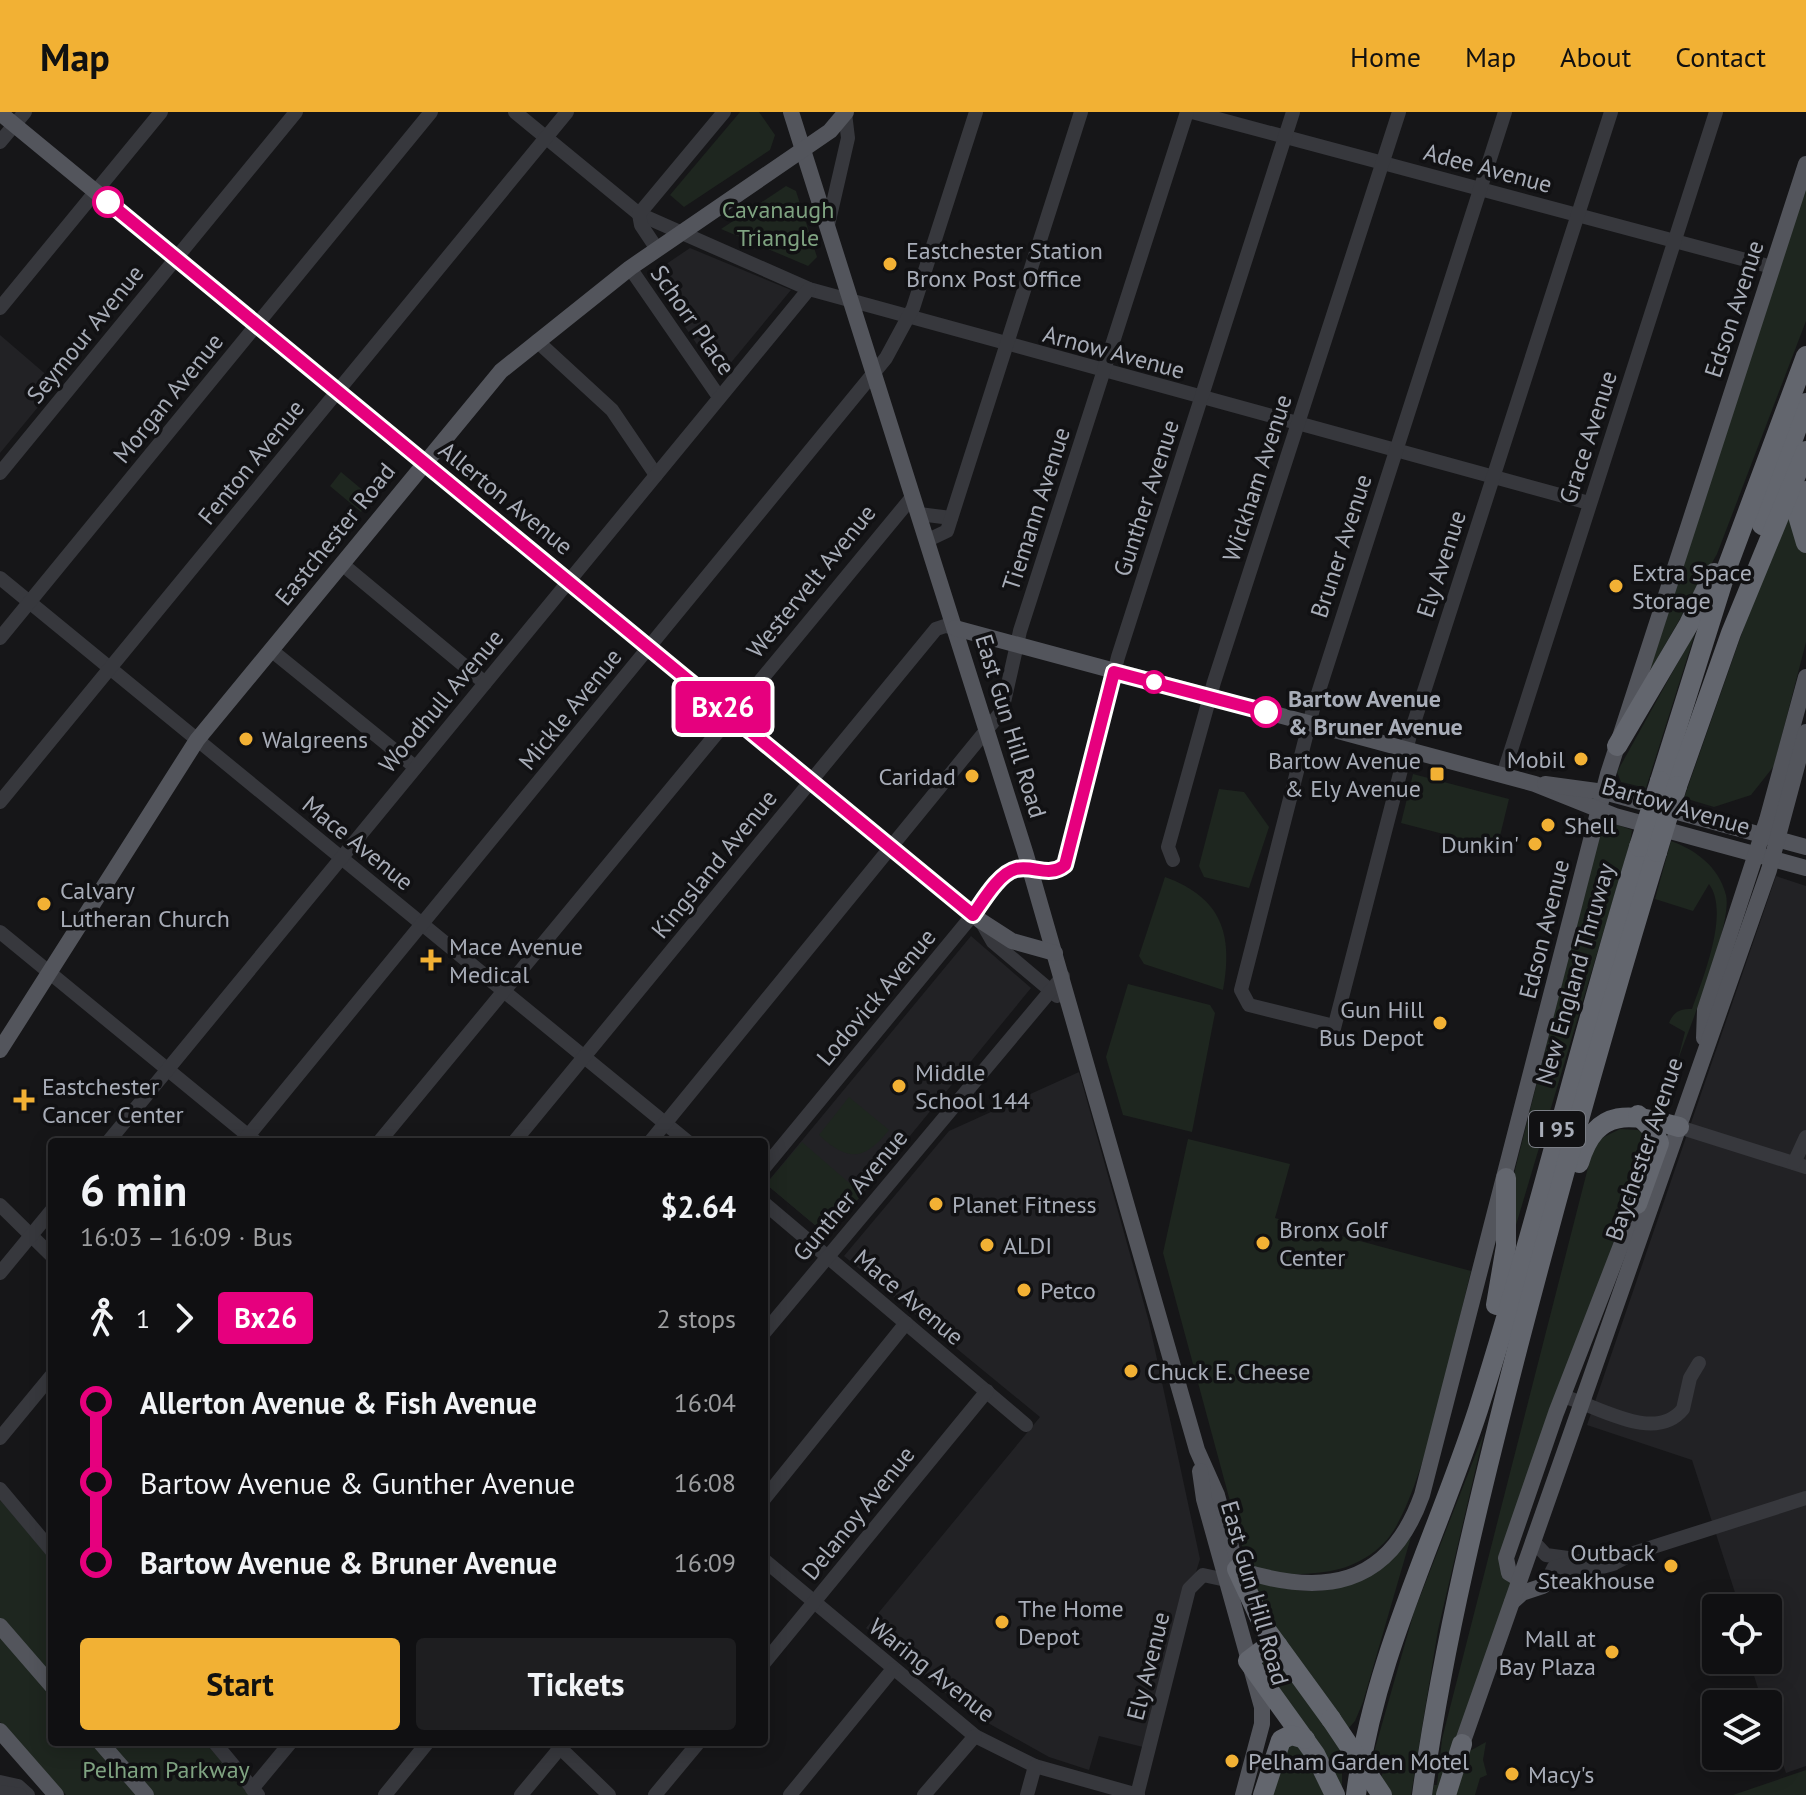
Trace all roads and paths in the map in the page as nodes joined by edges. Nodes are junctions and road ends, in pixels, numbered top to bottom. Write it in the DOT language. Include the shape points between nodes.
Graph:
graph roads {
  1 [pos="161,112"];
  2 [pos="296,112"];
  3 [pos="431,112"];
  4 [pos="515,112"];
  5 [pos="567,112"];
  6 [pos="724,112"];
  7 [pos="791,112"];
  8 [pos="976,112"];
  9 [pos="1081,112"];
  10 [pos="1189,112"];
  11 [pos="1293,112"];
  12 [pos="1399,112"];
  13 [pos="1505,112"];
  14 [pos="1611,112"];
  15 [pos="1716,112"];
  16 [pos="0,113"];
  17 [pos="845,113"];
  18 [pos="20,119"];
  19 [pos="1285,137"];
  20 [pos="546,138"];
  21 [pos="0,142"];
  22 [pos="803,150"];
  23 [pos="1383,163"];
  24 [pos="1806,164"];
  25 [pos="1480,189"];
  26 [pos="95,192"];
  27 [pos="639,214"];
  28 [pos="1576,215"];
  29 [pos="828,225"];
  30 [pos="683,230"];
  31 [pos="1674,241"];
  32 [pos="657,249"];
  33 [pos="176,258"];
  34 [pos="1772,267"];
  35 [pos="630,268"];
  36 [pos="809,289"];
  37 [pos="852,301"];
  38 [pos="0,308"];
  39 [pos="909,318"];
  40 [pos="257,325"];
  41 [pos="537,341"];
  42 [pos="1007,345"];
  43 [pos="1806,356"];
  44 [pos="1104,372"];
  45 [pos="875,373"];
  46 [pos="338,391"];
  47 [pos="719,397"];
  48 [pos="1201,398"];
  49 [pos="1806,403"];
  50 [pos="1298,424"];
  51 [pos="1395,450"];
  52 [pos="1806,451"];
  53 [pos="1767,457"];
  54 [pos="425,463"];
  55 [pos="0,473"];
  56 [pos="656,475"];
  57 [pos="1493,476"];
  58 [pos="1806,491"];
  59 [pos="913,496"];
  60 [pos="1589,503"];
  61 [pos="919,514"];
  62 [pos="951,518"];
  63 [pos="928,540"];
  64 [pos="1806,543"];
  65 [pos="342,564"];
  66 [pos="0,578"];
  67 [pos="568,581"];
  68 [pos="30,602"];
  69 [pos="955,628"];
  70 [pos="1731,633"];
  71 [pos="0,638"];
  72 [pos="1017,646"];
  73 [pos="649,647"];
  74 [pos="271,650"];
  75 [pos="110,668"];
  76 [pos="1114,672"];
  77 [pos="1806,677"];
  78 [pos="485,683"];
  79 [pos="1211,697"];
  80 [pos="731,714"];
  81 [pos="1308,724"];
  82 [pos="988,731"];
  83 [pos="1806,732"];
  84 [pos="197,740"];
  85 [pos="1617,746"];
  86 [pos="1406,750"];
  87 [pos="415,767"];
  88 [pos="1503,775"];
  89 [pos="811,780"];
  90 [pos="1535,784"];
  91 [pos="1669,784"];
  92 [pos="1604,792"];
  93 [pos="0,802"];
  94 [pos="1599,810"];
  95 [pos="1770,835"];
  96 [pos="893,845"];
  97 [pos="1806,847"];
  98 [pos="1648,849"];
  99 [pos="1764,855"];
  100 [pos="341,858"];
  101 [pos="1173,860"];
  102 [pos="1806,868"];
  103 [pos="1030,869"];
  104 [pos="977,918"];
  105 [pos="422,924"];
  106 [pos="0,932"];
  107 [pos="1055,953"];
  108 [pos="49,972"];
  109 [pos="1063,976"];
  110 [pos="504,991"];
  111 [pos="1050,991"];
  112 [pos="1072,1009"];
  113 [pos="1333,1031"];
  114 [pos="0,1050"];
  115 [pos="584,1057"];
  116 [pos="167,1069"];
  117 [pos="1687,1101"];
  118 [pos="1638,1115"];
  119 [pos="665,1124"];
  120 [pos="1679,1127"];
  121 [pos="1806,1137"];
  122 [pos="111,1138"];
  123 [pos="247,1138"];
  124 [pos="251,1138"];
  125 [pos="382,1138"];
  126 [pos="517,1138"];
  127 [pos="653,1138"];
  128 [pos="683,1138"];
  129 [pos="1727,1140"];
  130 [pos="768,1163"];
  131 [pos="1800,1165"];
  132 [pos="1506,1178"];
  133 [pos="1637,1204"];
  134 [pos="0,1205"];
  135 [pos="768,1206"];
  136 [pos="48,1215"];
  137 [pos="1548,1232"];
  138 [pos="31,1236"];
  139 [pos="48,1252"];
  140 [pos="827,1257"];
  141 [pos="0,1273"];
  142 [pos="906,1323"];
  143 [pos="768,1328"];
  144 [pos="1699,1363"];
  145 [pos="48,1380"];
  146 [pos="987,1391"];
  147 [pos="1573,1399"];
  148 [pos="1477,1412"];
  149 [pos="1026,1425"];
  150 [pos="0,1438"];
  151 [pos="0,1489"];
  152 [pos="768,1494"];
  153 [pos="1806,1498"];
  154 [pos="1533,1541"];
  155 [pos="48,1543"];
  156 [pos="1634,1553"];
  157 [pos="768,1563"];
  158 [pos="1231,1575"];
  159 [pos="1519,1579"];
  160 [pos="1543,1586"];
  161 [pos="813,1602"];
  162 [pos="1511,1604"];
  163 [pos="0,1626"];
  164 [pos="1278,1646"];
  165 [pos="768,1658"];
  166 [pos="1248,1661"];
  167 [pos="893,1669"];
  168 [pos="48,1681"];
  169 [pos="0,1731"];
  170 [pos="975,1736"];
  171 [pos="1305,1739"];
  172 [pos="1462,1744"];
  173 [pos="103,1746"];
  174 [pos="217,1746"];
  175 [pos="288,1746"];
  176 [pos="425,1746"];
  177 [pos="558,1746"];
  178 [pos="562,1746"];
  179 [pos="696,1746"];
  180 [pos="1035,1766"];
  181 [pos="0,1782"];
  182 [pos="0,1792"];
  183 [pos="255,1792"];
  184 [pos="20,1795"];
  185 [pos="28,1795"];
  186 [pos="56,1795"];
  187 [pos="146,1795"];
  188 [pos="385,1795"];
  189 [pos="521,1795"];
  190 [pos="609,1795"];
  191 [pos="655,1795"];
  192 [pos="790,1795"];
  193 [pos="924,1795"];
  194 [pos="1027,1795"];
  195 [pos="1137,1795"];
  196 [pos="1243,1795"];
  197 [pos="1263,1795"];
  198 [pos="1335,1795"];
  199 [pos="1356,1795"];
  200 [pos="1382,1795"];
  201 [pos="1422,1795"];
  202 [pos="1446,1795"];
  1 -- 26 [label="street"];
  2 -- 33 [label="street, Seymour Avenue"];
  3 -- 40 [label="street, Morgan Avenue"];
  4 -- 20 [label="street, Arnow Avenue"];
  5 -- 20 [label="street, Fenton Avenue"];
  6 -- 27 [label="street"];
  7 -- 22 [label="main road, East Gun Hill Road"];
  8 -- 39 [label="street, Mickle Avenue"];
  9 -- 42 [label="street"];
  10 -- 19 [label="street, Adee Avenue"];
  10 -- 44 [label="street, Tiemann Avenue"];
  11 -- 19 [label="street, Gunther Avenue"];
  12 -- 23 [label="street, Wickham Avenue"];
  13 -- 25 [label="street, Bruner Avenue"];
  14 -- 28 [label="street, Ely Avenue"];
  15 -- 31 [label="street, Grace Avenue"];
  16 -- 18 [label="main road, Allerton Avenue"];
  17 -- 22 [label="main road, Eastchester Road"];
  17 -- 29 [label="street, Eastchester Road" via="848,138"];
  18 -- 21 [label="street"];
  18 -- 26 [label="main road, Allerton Avenue"];
  19 -- 23 [label="street, Adee Avenue"];
  19 -- 48 [label="street, Gunther Avenue"];
  20 -- 27 [label="street, Arnow Avenue"];
  20 -- 46 [label="street, Fenton Avenue"];
  22 -- 29 [label="main road, East Gun Hill Road"];
  22 -- 30 [label="main road, Eastchester Road"];
  23 -- 25 [label="street, Adee Avenue"];
  23 -- 50 [label="street, Wickham Avenue"];
  24 -- 34 [label="main road, Edson Avenue"];
  25 -- 28 [label="street, Adee Avenue"];
  25 -- 51 [label="street, Bruner Avenue"];
  26 -- 33 [label="main road, Allerton Avenue"];
  26 -- 38 [label="street"];
  27 -- 30 [label="street, Arnow Avenue"];
  27 -- 32 [label="street, Arnow Avenue"];
  28 -- 31 [label="street, Adee Avenue"];
  28 -- 57 [label="street, Ely Avenue"];
  29 -- 37 [label="main road, East Gun Hill Road"];
  30 -- 32 [label="main road, Eastchester Road"];
  30 -- 36 [label="street, Arnow Avenue"];
  31 -- 34 [label="street, Adee Avenue"];
  31 -- 60 [label="street, Grace Avenue"];
  32 -- 35 [label="main road, Eastchester Road"];
  33 -- 40 [label="main road, Allerton Avenue"];
  33 -- 55 [label="street, Seymour Avenue"];
  34 -- 85 [label="main road, Edson Avenue"];
  35 -- 41 [label="main road, Eastchester Road"];
  35 -- 47 [label="street, Schorr Place"];
  36 -- 37 [label="street, Arnow Avenue"];
  36 -- 47 [label="street, Woodhull Avenue"];
  37 -- 39 [label="street, Arnow Avenue"];
  37 -- 45 [label="main road, East Gun Hill Road"];
  39 -- 42 [label="street, Arnow Avenue"];
  39 -- 45 [label="street, Mickle Avenue"];
  40 -- 46 [label="main road, Allerton Avenue"];
  40 -- 68 [label="street, Morgan Avenue"];
  41 -- 54 [label="main road, Eastchester Road" via="501,371"];
  41 -- 56 [label="street" via="612,410"];
  42 -- 44 [label="street, Arnow Avenue"];
  42 -- 62 [label="street"];
  43 -- 53 [label="highway, New England Thruway / I 95"];
  44 -- 48 [label="street, Arnow Avenue"];
  44 -- 72 [label="street, Tiemann Avenue"];
  45 -- 59 [label="main road, East Gun Hill Road"];
  45 -- 73 [label="street, Mickle Avenue"];
  46 -- 54 [label="main road, Allerton Avenue"];
  46 -- 75 [label="street, Fenton Avenue"];
  47 -- 56 [label="street, Woodhull Avenue"];
  48 -- 50 [label="street, Arnow Avenue"];
  48 -- 76 [label="street, Gunther Avenue"];
  49 -- 70 [label="highway" via="1766,511"];
  50 -- 51 [label="street, Arnow Avenue"];
  50 -- 79 [label="street, Wickham Avenue"];
  51 -- 57 [label="street, Arnow Avenue"];
  51 -- 81 [label="street, Bruner Avenue"];
  52 -- 70 [label="highway, New England Thruway / I 95"];
  53 -- 85 [label="highway" via="1689,624"];
  53 -- 91 [label="highway, New England Thruway / I 95" via="1691,675"];
  54 -- 65 [label="main road, Eastchester Road"];
  54 -- 67 [label="main road, Allerton Avenue"];
  56 -- 67 [label="street, Woodhull Avenue"];
  57 -- 60 [label="street, Arnow Avenue"];
  57 -- 86 [label="street, Ely Avenue"];
  58 -- 64 [label="highway" via="1798,523"];
  59 -- 61 [label="main road, East Gun Hill Road"];
  59 -- 80 [label="street, Westervelt Avenue"];
  60 -- 88 [label="street, Grace Avenue"];
  61 -- 62 [label="street"];
  61 -- 63 [label="main road, East Gun Hill Road"];
  62 -- 63 [label="street" via="947,531"];
  63 -- 69 [label="main road, East Gun Hill Road"];
  65 -- 74 [label="main road, Eastchester Road"];
  65 -- 78 [label="street"];
  66 -- 68 [label="street, Mace Avenue"];
  67 -- 73 [label="main road, Allerton Avenue"];
  67 -- 78 [label="street, Woodhull Avenue"];
  68 -- 71 [label="street, Morgan Avenue"];
  68 -- 75 [label="street, Mace Avenue"];
  69 -- 72 [label="main road, Bartow Avenue"];
  69 -- 82 [label="main road, East Gun Hill Road"];
  69 -- 89 [label="street, Kingsland Avenue" via="936,629"];
  70 -- 91 [label="highway, New England Thruway / I 95"];
  72 -- 76 [label="main road, Bartow Avenue"];
  72 -- 82 [label="street, Tiemann Avenue" via="1002,711"];
  73 -- 80 [label="main road, Allerton Avenue"];
  73 -- 105 [label="street, Mickle Avenue"];
  74 -- 84 [label="main road, Eastchester Road"];
  74 -- 87 [label="street"];
  75 -- 84 [label="street, Mace Avenue"];
  75 -- 93 [label="street, Fenton Avenue"];
  76 -- 79 [label="main road, Bartow Avenue"];
  76 -- 103 [label="street, Gunther Avenue" via="1065,865 1053,871"];
  77 -- 95 [label="main road"];
  78 -- 87 [label="street, Woodhull Avenue"];
  79 -- 81 [label="main road, Bartow Avenue"];
  79 -- 101 [label="street, Wickham Avenue" via="1168,847"];
  80 -- 89 [label="main road, Allerton Avenue"];
  80 -- 110 [label="street, Westervelt Avenue"];
  81 -- 86 [label="main road, Bartow Avenue"];
  81 -- 113 [label="street, Bruner Avenue" via="1241,990 1249,1005"];
  82 -- 96 [label="street, Tiemann Avenue"];
  82 -- 103 [label="main road, East Gun Hill Road"];
  83 -- 95 [label="main road"];
  84 -- 100 [label="street, Mace Avenue"];
  84 -- 108 [label="main road, Eastchester Road"];
  85 -- 92 [label="main road, Edson Avenue"];
  86 -- 88 [label="main road, Bartow Avenue"];
  86 -- 113 [label="street, Ely Avenue"];
  87 -- 100 [label="street, Woodhull Avenue"];
  88 -- 90 [label="main road, Bartow Avenue"];
  89 -- 96 [label="main road, Allerton Avenue"];
  89 -- 115 [label="street, Kingsland Avenue"];
  90 -- 92 [label="main road, Bartow Avenue"];
  90 -- 94 [label="main road, Bartow Avenue"];
  91 -- 98 [label="highway, New England Thruway / I 95, bridge"];
  92 -- 94 [label="main road, Edson Avenue"];
  92 -- 95 [label="main road, Bartow Avenue"];
  94 -- 99 [label="main road, Bartow Avenue"];
  94 -- 132 [label="main road, Edson Avenue"];
  95 -- 97 [label="main road, Bartow Avenue"];
  95 -- 99 [label="main road, Baychester Avenue"];
  96 -- 104 [label="main road, Allerton Avenue"];
  96 -- 119 [label="street, Tiemann Avenue"];
  98 -- 137 [label="highway, New England Thruway / I 95"];
  98 -- 148 [label="highway, New England Thruway / I 95"];
  99 -- 102 [label="main road, Bartow Avenue"];
  99 -- 117 [label="main road, Baychester Avenue" via="1705,1010 1703,1051"];
  100 -- 105 [label="street, Mace Avenue"];
  100 -- 116 [label="street, Woodhull Avenue"];
  103 -- 104 [label="street, Lodovick Avenue" via="1009,872"];
  103 -- 107 [label="main road, East Gun Hill Road"];
  104 -- 107 [label="main road, Allerton Avenue" via="1012,941"];
  104 -- 111 [label="street, Allerton Avenue" via="993,942"];
  104 -- 130 [label="street, Lodovick Avenue"];
  105 -- 110 [label="street, Mace Avenue"];
  105 -- 124 [label="street, Mickle Avenue"];
  106 -- 108 [label="street"];
  107 -- 109 [label="main road, East Gun Hill Road"];
  108 -- 114 [label="main road, Eastchester Road"];
  108 -- 116 [label="street"];
  109 -- 111 [label="street, Gunther Avenue"];
  109 -- 112 [label="main road, East Gun Hill Road"];
  110 -- 115 [label="street, Mace Avenue"];
  110 -- 125 [label="street, Westervelt Avenue"];
  111 -- 112 [label="street, Allerton Avenue"];
  111 -- 140 [label="street, Gunther Avenue"];
  112 -- 158 [label="main road, East Gun Hill Road" via="1197,1450 1217,1495"];
  115 -- 119 [label="street, Mace Avenue"];
  115 -- 126 [label="street, Kingsland Avenue"];
  116 -- 122 [label="street, Woodhull Avenue"];
  116 -- 123 [label="street"];
  117 -- 120 [label="main road, Baychester Avenue"];
  117 -- 129 [label="street" via="1696,1121"];
  118 -- 120 [label="highway"];
  118 -- 133 [label="highway" via="1659,1143"];
  118 -- 137 [label="highway" via="1617,1117 1590,1137"];
  119 -- 127 [label="street, Tiemann Avenue"];
  119 -- 128 [label="street, Mace Avenue"];
  120 -- 129 [label="street"];
  120 -- 147 [label="main road, Baychester Avenue"];
  121 -- 131 [label="street"];
  129 -- 131 [label="street"];
  132 -- 148 [label="highway" via="1506,1246 1479,1375"];
  132 -- 158 [label="main road, Edson Avenue" via="1432,1464 1415,1515 1399,1541 1370,1567 1329,1584"];
  133 -- 147 [label="main road, Baychester Avenue"];
  134 -- 138 [label="street"];
  135 -- 140 [label="street, Mace Avenue"];
  136 -- 138 [label="street"];
  137 -- 201 [label="highway, New England Thruway / I 95" via="1461,1581"];
  138 -- 139 [label="street"];
  138 -- 141 [label="street"];
  140 -- 142 [label="street, Mace Avenue"];
  140 -- 143 [label="street, Gunther Avenue"];
  142 -- 146 [label="street, Mace Avenue"];
  142 -- 152 [label="street"];
  144 -- 147 [label="street" via="1683,1409 1667,1420 1636,1422"];
  145 -- 150 [label="street"];
  146 -- 149 [label="street, Mace Avenue"];
  146 -- 161 [label="street, Delanoy Avenue"];
  147 -- 154 [label="main road, Baychester Avenue"];
  147 -- 159 [label="main road, Baychester Avenue" via="1506,1558 1509,1573"];
  148 -- 199 [label="highway, New England Thruway / I 95" via="1387,1655"];
  151 -- 155 [label="street"];
  153 -- 156 [label="street"];
  154 -- 159 [label="main road, Baychester Avenue"];
  154 -- 160 [label="street" via="1555,1559 1615,1559"];
  157 -- 161 [label="street, Waring Avenue"];
  158 -- 164 [label="highway"];
  158 -- 166 [label="main road, East Gun Hill Road"];
  158 -- 195 [label="street, Ely Avenue" via="1203,1575 1189,1589"];
  159 -- 160 [label="street"];
  159 -- 162 [label="main road, Baychester Avenue"];
  160 -- 162 [label="main road" via="1522,1593"];
  161 -- 165 [label="street, Delanoy Avenue"];
  161 -- 167 [label="street, Waring Avenue"];
  162 -- 172 [label="main road, Baychester Avenue"];
  163 -- 168 [label="main road"];
  164 -- 166 [label="highway"];
  164 -- 200 [label="highway, bridge"];
  166 -- 171 [label="highway"];
  166 -- 196 [label="main road, East Gun Hill Road" via="1263,1719"];
  167 -- 170 [label="street, Waring Avenue"];
  167 -- 192 [label="street"];
  169 -- 186 [label="main road"];
  170 -- 180 [label="street, Waring Avenue"];
  170 -- 193 [label="street"];
  171 -- 197 [label="highway" via="1291,1735 1281,1740"];
  171 -- 198 [label="highway"];
  172 -- 202 [label="highway"];
  173 -- 187 [label="main road"];
  174 -- 183 [label="street"];
  175 -- 183 [label="street"];
  176 -- 188 [label="street"];
  177 -- 189 [label="street"];
  178 -- 190 [label="street"];
  179 -- 191 [label="street"];
  180 -- 194 [label="street"];
  180 -- 195 [label="street, Waring Avenue"];
  181 -- 185 [label="street"];
  182 -- 184 [label="street"];
}
